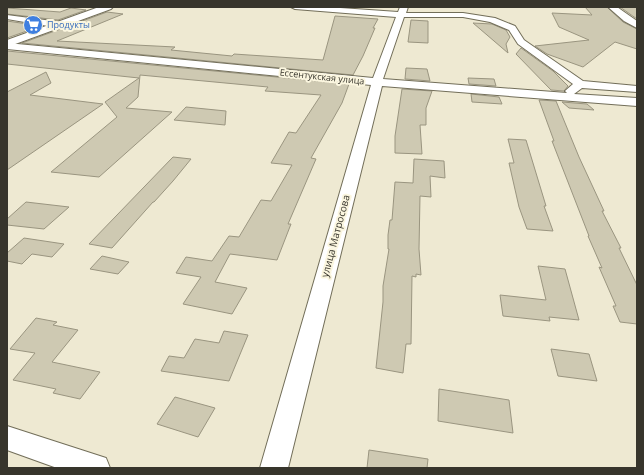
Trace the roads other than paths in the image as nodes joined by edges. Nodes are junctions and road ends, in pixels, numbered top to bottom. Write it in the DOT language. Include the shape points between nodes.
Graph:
graph roads {
  1 [pos="108,7"];
  2 [pos="295,7"];
  3 [pos="612,7"];
  4 [pos="402,11"];
  5 [pos="465,11"];
  6 [pos="7,17"];
  7 [pos="60,25"];
  8 [pos="637,25"];
  9 [pos="7,45"];
  10 [pos="377,82"];
  11 [pos="580,84"];
  12 [pos="637,89"];
  13 [pos="566,96"];
  14 [pos="637,102"];
  15 [pos="7,438"];
  16 [pos="96,468"];
  17 [pos="274,468"];
  1 -- 7 [label="street"];
  2 -- 4 [label="street"];
  3 -- 8 [label="street"];
  4 -- 5 [label="street"];
  4 -- 10 [label="street, улица Матросова"];
  5 -- 11 [label="street" via="512,28 521,42"];
  6 -- 7 [label="street"];
  7 -- 9 [label="street"];
  9 -- 10 [label="street, Ессентукская улица"];
  10 -- 13 [label="street, Ессентукская улица"];
  10 -- 17 [label="street, улица Матросова"];
  11 -- 12 [label="street"];
  11 -- 13 [label="street"];
  13 -- 14 [label="street, Ессентукская улица"];
  15 -- 16 [label="street"];
}
